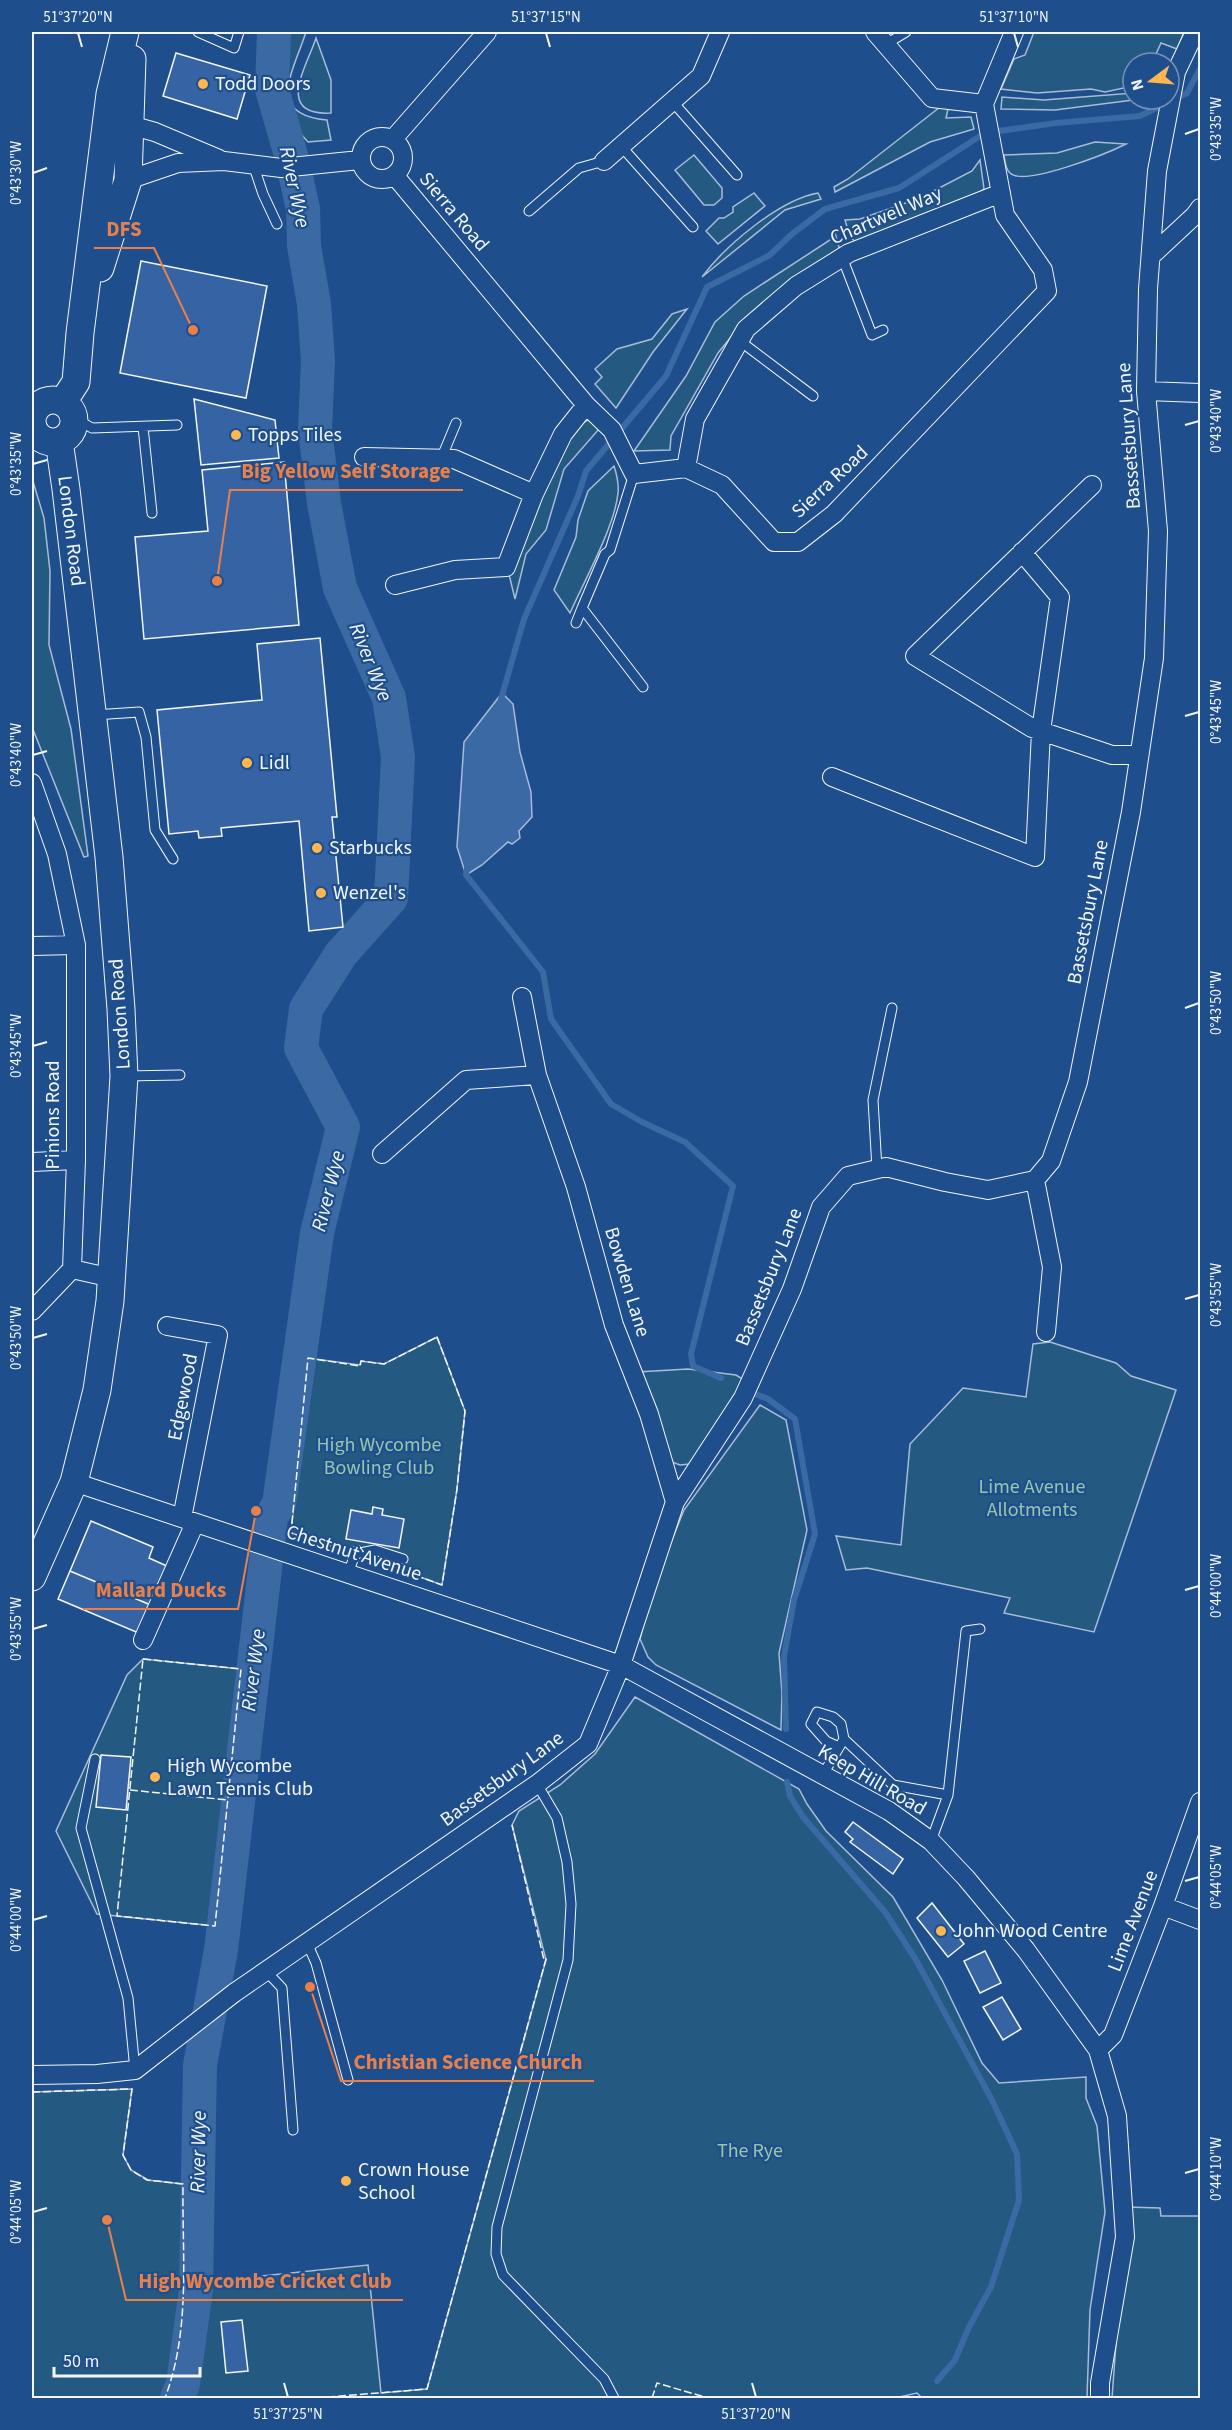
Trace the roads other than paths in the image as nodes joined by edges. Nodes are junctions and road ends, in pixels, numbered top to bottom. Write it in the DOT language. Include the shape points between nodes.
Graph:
graph roads {
  1 [pos="125,32"];
  2 [pos="134,32"];
  3 [pos="198,32"];
  4 [pos="239,32"];
  5 [pos="487,32"];
  6 [pos="720,32"];
  7 [pos="906,32"];
  8 [pos="1014,32"];
  9 [pos="1195,32"];
  10 [pos="881,38"];
  11 [pos="672,101"];
  12 [pos="986,110"];
  13 [pos="123,133"];
  14 [pos="393,139"];
  15 [pos="621,146"];
  16 [pos="360,160"];
  17 [pos="224,161"];
  18 [pos="604,161"];
  19 [pos="253,164"];
  20 [pos="737,175"];
  21 [pos="395,176"];
  22 [pos="128,180"];
  23 [pos="1001,193"];
  24 [pos="1200,208"];
  25 [pos="529,211"];
  26 [pos="277,224"];
  27 [pos="693,227"];
  28 [pos="90,255"];
  29 [pos="1151,256"];
  30 [pos="842,257"];
  31 [pos="883,330"];
  32 [pos="80,333"];
  33 [pos="740,341"];
  34 [pos="1146,391"];
  35 [pos="1200,393"];
  36 [pos="813,396"];
  37 [pos="586,405"];
  38 [pos="68,410"];
  39 [pos="33,418"];
  40 [pos="456,423"];
  41 [pos="177,426"];
  42 [pos="143,427"];
  43 [pos="58,441"];
  44 [pos="364,457"];
  45 [pos="441,459"];
  46 [pos="630,466"];
  47 [pos="686,468"];
  48 [pos="1092,485"];
  49 [pos="534,494"];
  50 [pos="152,513"];
  51 [pos="1022,552"];
  52 [pos="395,585"];
  53 [pos="582,608"];
  54 [pos="576,623"];
  55 [pos="643,687"];
  56 [pos="93,715"];
  57 [pos="1041,731"];
  58 [pos="1139,755"];
  59 [pos="832,777"];
  60 [pos="32,783"];
  61 [pos="173,859"];
  62 [pos="76,945"];
  63 [pos="32,946"];
  64 [pos="522,997"];
  65 [pos="892,1008"];
  66 [pos="180,1075"];
  67 [pos="537,1075"];
  68 [pos="124,1076"];
  69 [pos="382,1154"];
  70 [pos="76,1160"];
  71 [pos="32,1162"];
  72 [pos="876,1169"];
  73 [pos="1035,1180"];
  74 [pos="72,1269"];
  75 [pos="112,1278"];
  76 [pos="32,1311"];
  77 [pos="167,1326"];
  78 [pos="1046,1332"];
  79 [pos="74,1482"];
  80 [pos="675,1502"];
  81 [pos="189,1521"];
  82 [pos="404,1559"];
  83 [pos="348,1574"];
  84 [pos="32,1577"];
  85 [pos="980,1629"];
  86 [pos="143,1640"];
  87 [pos="621,1665"];
  88 [pos="95,1759"];
  89 [pos="822,1776"];
  90 [pos="537,1784"];
  91 [pos="948,1795"];
  92 [pos="1200,1802"];
  93 [pos="931,1841"];
  94 [pos="1163,1906"];
  95 [pos="1200,1920"];
  96 [pos="307,1943"];
  97 [pos="266,1971"];
  98 [pos="1098,2050"];
  99 [pos="135,2070"];
  100 [pos="32,2075"];
  101 [pos="348,2080"];
  102 [pos="293,2130"];
  103 [pos="614,2398"];
  104 [pos="1100,2398"];
  1 -- 28 [label="main road" via="110,94"];
  2 -- 13 [label="main road"];
  3 -- 4 [label="lane" via="234,48"];
  5 -- 14 [label="street"];
  6 -- 11 [label="street" via="701,76"];
  7 -- 10 [label="lane"];
  8 -- 12 [label="street"];
  9 -- 29 [label="street, Bassetsbury Lane" via="1174,79 1157,171"];
  10 -- 12 [label="street" via="932,98"];
  11 -- 15 [label="street"];
  11 -- 20 [label="lane"];
  12 -- 23 [label="street, Sierra Road"];
  13 -- 17 [label="street" via="155,132"];
  13 -- 22 [label="main road"];
  13 -- 28 [label="main road"];
  14 -- 16 [label="street" via="370,140"];
  14 -- 21 [label="street" via="404,157"];
  15 -- 18 [label="street"];
  15 -- 27 [label="lane"];
  16 -- 19 [label="street" via="281,168"];
  16 -- 21 [label="street" via="373,178"];
  17 -- 19 [label="street"];
  17 -- 22 [label="street" via="178,163"];
  18 -- 25 [label="lane" via="579,168"];
  19 -- 26 [label="lane"];
  21 -- 37 [label="street, Sierra Road"];
  22 -- 32 [label="main road"];
  23 -- 30 [label="street, Chartwell Way"];
  23 -- 47 [label="street, Sierra Road" via="1005,215 1043,270 1047,291 834,514 798,542 774,542 722,485"];
  24 -- 29 [label="street"];
  28 -- 32 [label="main road"];
  29 -- 34 [label="street, Bassetsbury Lane"];
  30 -- 31 [label="lane" via="872,335"];
  30 -- 33 [label="street, Chartwell Way" via="796,286 746,329"];
  32 -- 38 [label="main road" via="76,381"];
  33 -- 36 [label="lane"];
  33 -- 47 [label="street, Chartwell Way" via="695,420"];
  34 -- 35 [label="street"];
  34 -- 58 [label="street, Bassetsbury Lane" via="1158,531 1154,658"];
  37 -- 46 [label="street, Sierra Road" via="612,430"];
  37 -- 49 [label="street" via="563,434"];
  38 -- 39 [label="main road" via="47,400"];
  38 -- 42 [label="lane" via="92,429"];
  38 -- 43 [label="main road" via="73,428"];
  39 -- 43 [label="main road" via="39,436"];
  40 -- 45 [label="lane"];
  41 -- 42 [label="lane"];
  42 -- 50 [label="lane"];
  43 -- 56 [label="main road, London Road"];
  44 -- 45 [label="street"];
  45 -- 49 [label="street" via="454,459"];
  46 -- 47 [label="street"];
  46 -- 53 [label="lane" via="610,550"];
  48 -- 51 [label="street"];
  49 -- 52 [label="street" via="506,567 455,570"];
  51 -- 57 [label="street" via="1060,597"];
  51 -- 57 [label="street" via="915,656"];
  53 -- 54 [label="lane"];
  53 -- 55 [label="lane"];
  56 -- 61 [label="lane" via="139,712 146,737 155,830"];
  56 -- 68 [label="main road, London Road" via="109,857"];
  57 -- 58 [label="street" via="1112,755"];
  57 -- 59 [label="street" via="1035,857"];
  58 -- 73 [label="street, Bassetsbury Lane" via="1078,1082 1051,1161"];
  60 -- 62 [label="street, Pinions Road" via="57,854"];
  62 -- 63 [label="street"];
  62 -- 70 [label="street, Pinions Road"];
  64 -- 67 [label="street, Bowden Lane"];
  65 -- 72 [label="lane" via="873,1100"];
  66 -- 68 [label="lane"];
  67 -- 69 [label="street" via="466,1080"];
  67 -- 80 [label="street, Bowden Lane" via="576,1187 614,1325 649,1414"];
  68 -- 75 [label="main road, London Road"];
  70 -- 71 [label="street"];
  70 -- 74 [label="street, Pinions Road"];
  72 -- 73 [label="street, Bassetsbury Lane" via="886,1167 988,1190"];
  72 -- 80 [label="street, Bassetsbury Lane" via="848,1176 821,1207 792,1289 742,1398"];
  73 -- 78 [label="street" via="1052,1267"];
  74 -- 75 [label="street"];
  74 -- 76 [label="street"];
  75 -- 79 [label="main road, London Road" via="97,1390"];
  77 -- 81 [label="street, Edgewood" via="218,1335"];
  79 -- 81 [label="street, Chestnut Avenue"];
  79 -- 84 [label="main road, London Road"];
  80 -- 87 [label="street, Bassetsbury Lane"];
  81 -- 83 [label="street, Chestnut Avenue"];
  81 -- 86 [label="street"];
  82 -- 83 [label="lane" via="375,1550 355,1554"];
  83 -- 87 [label="street, Chestnut Avenue"];
  85 -- 91 [label="lane" via="966,1631"];
  87 -- 89 [label="street, Keep Hill Road"];
  87 -- 90 [label="street, Bassetsbury Lane" via="588,1744"];
  88 -- 99 [label="lane" via="81,1828 128,1998"];
  89 -- 91 [label="lane" via="842,1743 893,1785"];
  89 -- 93 [label="street, Keep Hill Road" via="890,1811"];
  90 -- 96 [label="street, Bassetsbury Lane"];
  90 -- 103 [label="lane" via="557,1818 567,1862 571,1904 568,1960 497,2227 496,2254 503,2275 604,2379"];
  91 -- 93 [label="lane"];
  92 -- 94 [label="street, Lime Avenue"];
  93 -- 98 [label="street, Keep Hill Road" via="1026,1950"];
  94 -- 95 [label="street"];
  94 -- 98 [label="street, Lime Avenue" via="1113,2035"];
  96 -- 97 [label="street, Bassetsbury Lane"];
  96 -- 101 [label="lane"];
  97 -- 99 [label="street, Bassetsbury Lane"];
  97 -- 102 [label="lane" via="282,1988"];
  98 -- 104 [label="street, Keep Hill Road" via="1117,2116 1125,2237"];
  99 -- 100 [label="street"];
}
